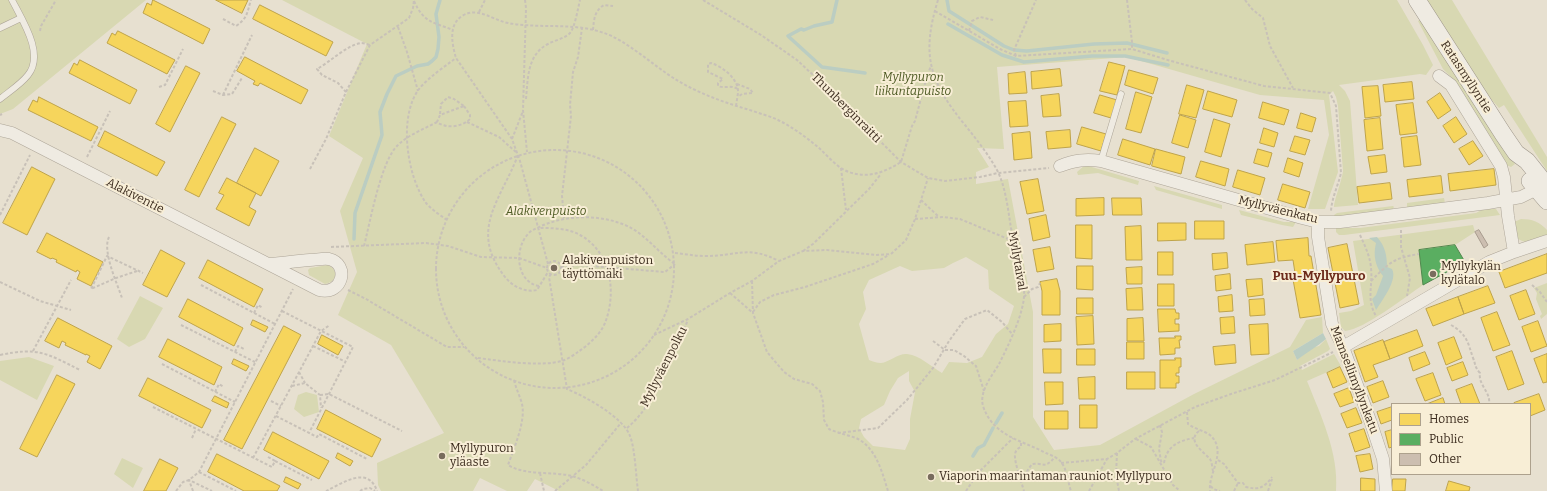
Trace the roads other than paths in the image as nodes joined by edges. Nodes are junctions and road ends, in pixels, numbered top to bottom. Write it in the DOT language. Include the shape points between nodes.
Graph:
graph roads {
  1 [pos="12,0"];
  2 [pos="1417,0"];
  3 [pos="21,18"];
  4 [pos="0,28"];
  5 [pos="1439,76"];
  6 [pos="1121,94"];
  7 [pos="0,99"];
  8 [pos="0,130"];
  9 [pos="1101,161"];
  10 [pos="1060,166"];
  11 [pos="1544,190"];
  12 [pos="1506,200"];
  13 [pos="1318,222"];
  14 [pos="1547,241"];
  15 [pos="1514,252"];
  16 [pos="270,264"];
  17 [pos="1339,349"];
  18 [pos="1386,491"];
  1 -- 3 [label="lane"];
  2 -- 11 [label="street, Ratasmyllyntie" via="1516,153 1527,161"];
  3 -- 4 [label="lane"];
  3 -- 7 [label="lane" via="35,53 34,62 30,74"];
  5 -- 12 [label="street" via="1451,85 1501,166"];
  6 -- 9 [label="lane"];
  8 -- 16 [label="street, Alakiventie" via="12,133"];
  9 -- 10 [label="street, Myllyväenkatu" via="1074,160"];
  9 -- 13 [label="street, Myllyväenkatu"];
  11 -- 12 [label="street, Myllyväenkatu"];
  12 -- 13 [label="street, Myllyväenkatu" via="1340,222"];
  12 -- 15 [label="street"];
  13 -- 17 [label="street, Mamsellimyllynkatu" via="1318,237 1332,324"];
  14 -- 15 [label="street"];
  15 -- 17 [label="street" via="1489,262"];
  16 -- 16 [label="street, Alakiventie" via="319,290 328,291 334,288 341,278 338,265 329,259"];
  17 -- 18 [label="street, Mamsellimyllynkatu" via="1371,422 1383,458"];
}
